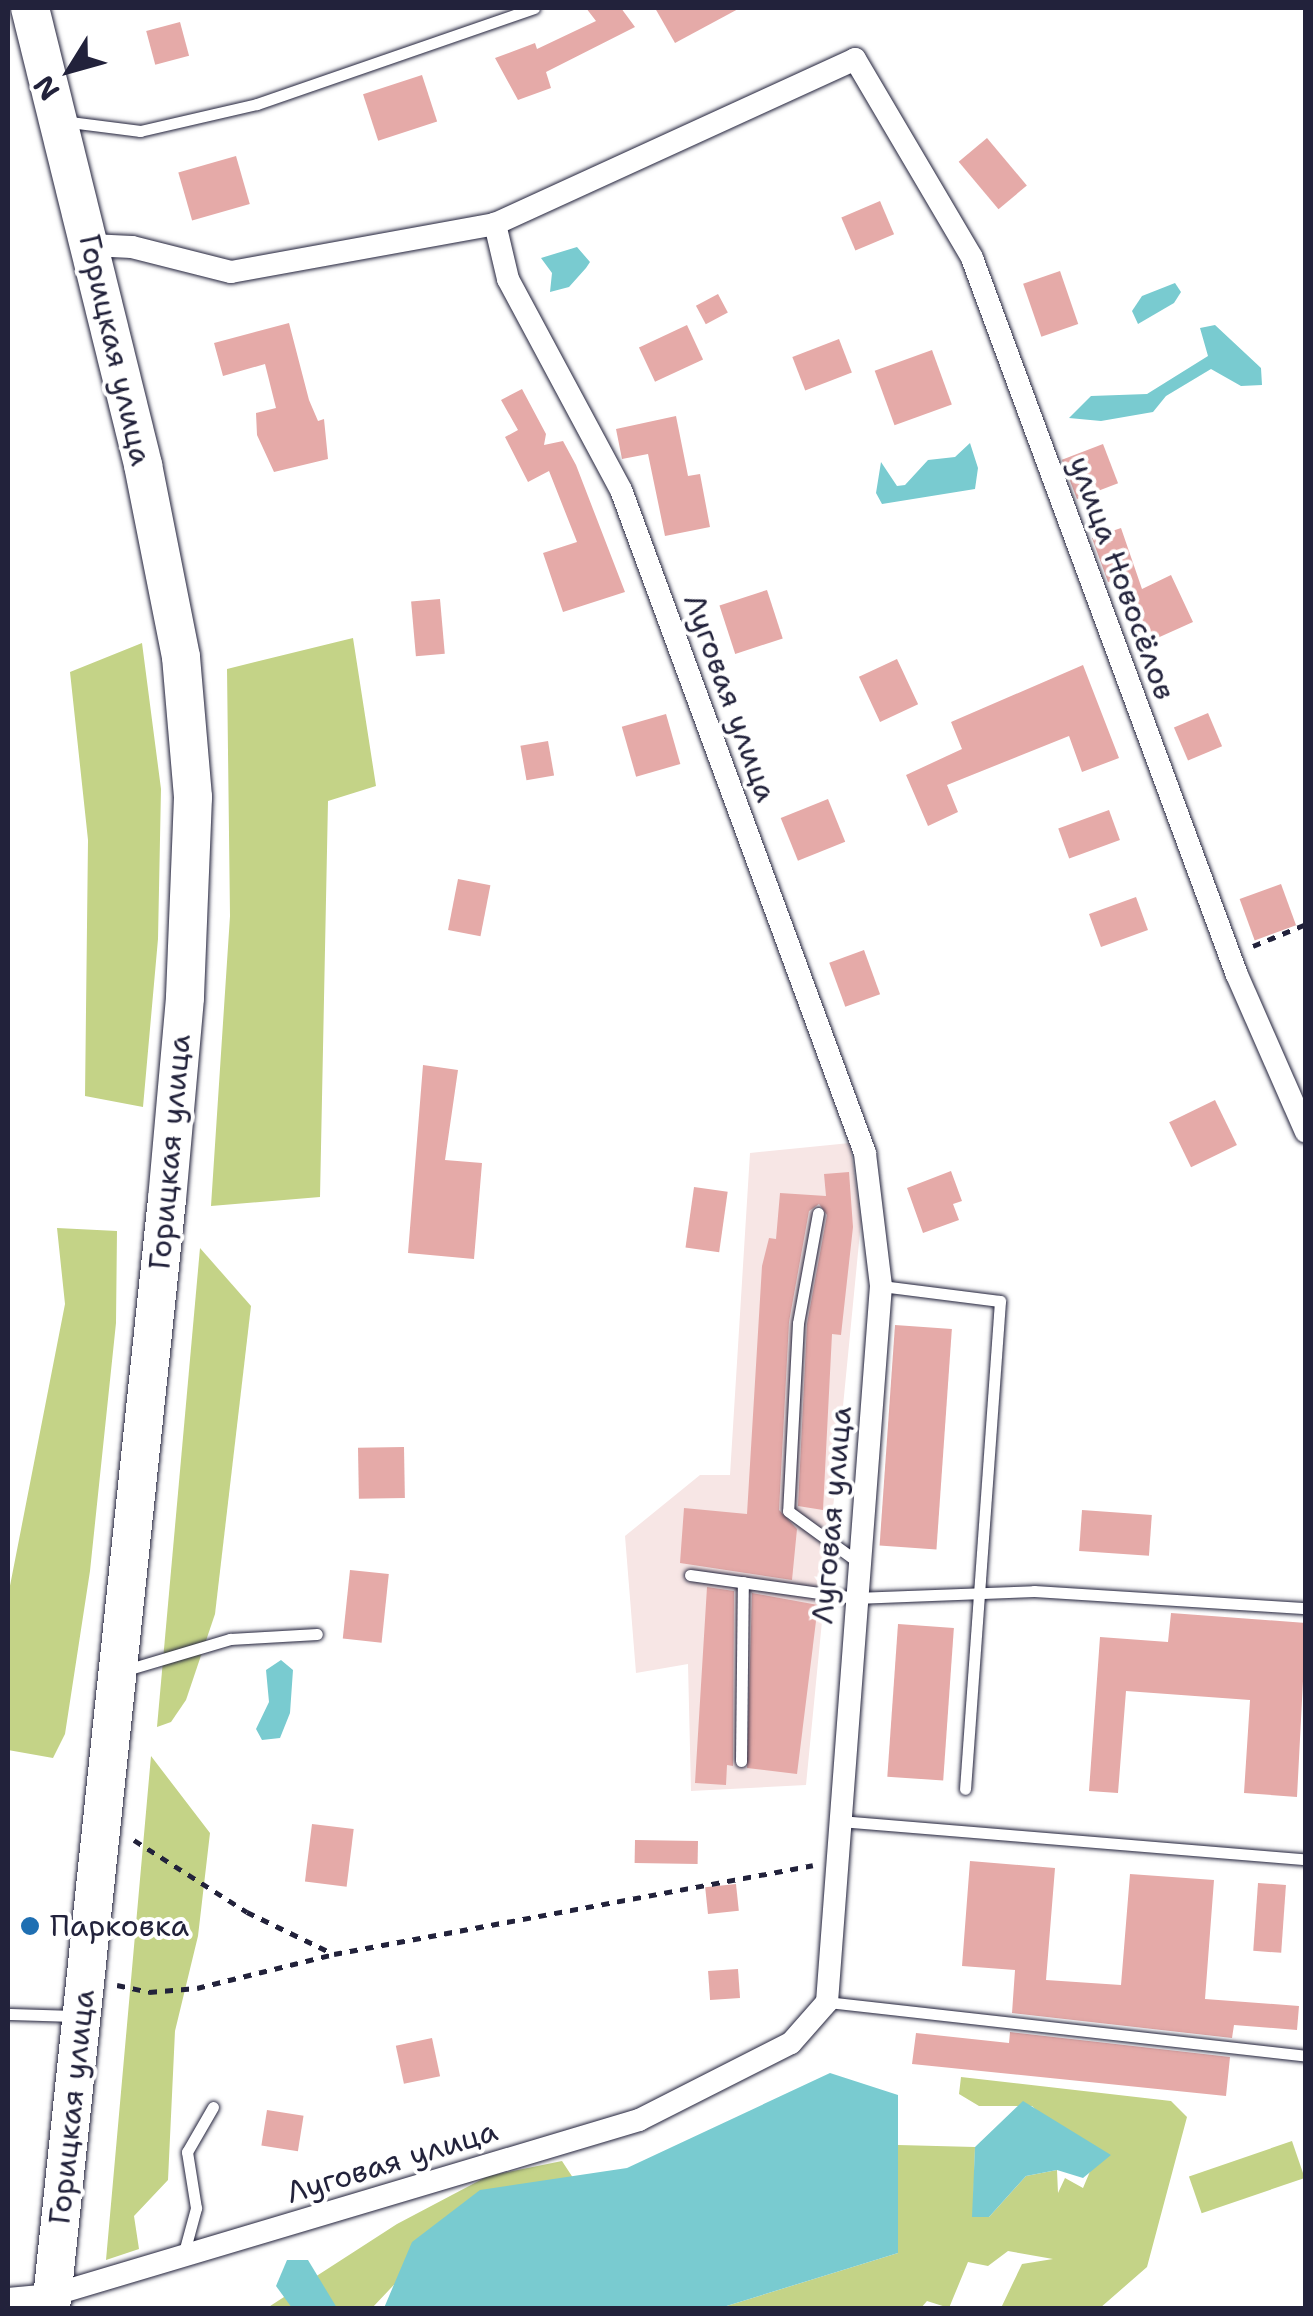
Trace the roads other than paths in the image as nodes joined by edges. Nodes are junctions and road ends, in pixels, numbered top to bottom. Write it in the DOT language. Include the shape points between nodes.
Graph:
graph roads {
  1 [pos="30,8"];
  2 [pos="534,8"];
  3 [pos="58,120"];
  4 [pos="495,224"];
  5 [pos="90,245"];
  6 [pos="1306,1132"];
  7 [pos="818,1213"];
  8 [pos="881,1286"];
  9 [pos="858,1562"];
  10 [pos="690,1575"];
  11 [pos="742,1582"];
  12 [pos="978,1594"];
  13 [pos="855,1598"];
  14 [pos="1306,1608"];
  15 [pos="317,1634"];
  16 [pos="117,1672"];
  17 [pos="741,1761"];
  18 [pos="965,1790"];
  19 [pos="840,1821"];
  20 [pos="1306,1858"];
  21 [pos="827,2002"];
  22 [pos="8,2014"];
  23 [pos="81,2016"];
  24 [pos="1306,2056"];
  25 [pos="214,2106"];
  26 [pos="183,2256"];
  27 [pos="8,2299"];
  28 [pos="51,2302"];
  1 -- 3 [label="main road, Горицкая улица"];
  2 -- 3 [label="lane" via="257,104 140,131"];
  3 -- 5 [label="main road, Горицкая улица"];
  4 -- 5 [label="street" via="231,272 132,247"];
  4 -- 6 [label="street, улица Новосёлов" via="855,60 972,258 1230,956"];
  4 -- 8 [label="street, Луговая улица" via="508,279 621,490 865,1153"];
  5 -- 16 [label="main road, Горицкая улица" via="178,640 193,796 185,998"];
  7 -- 9 [label="lane" via="798,1323 788,1510"];
  8 -- 9 [label="street, Луговая улица"];
  8 -- 12 [label="lane" via="1000,1301"];
  9 -- 13 [label="street, Луговая улица"];
  10 -- 11 [label="lane"];
  11 -- 13 [label="lane"];
  11 -- 17 [label="lane"];
  12 -- 13 [label="lane"];
  12 -- 14 [label="lane"];
  12 -- 18 [label="lane"];
  13 -- 19 [label="street, Луговая улица"];
  15 -- 16 [label="lane" via="230,1639"];
  16 -- 23 [label="main road, Горицкая улица"];
  19 -- 20 [label="lane"];
  19 -- 21 [label="street, Луговая улица"];
  21 -- 24 [label="lane"];
  21 -- 26 [label="street, Луговая улица" via="791,2043 639,2120"];
  22 -- 23 [label="lane"];
  23 -- 28 [label="main road, Горицкая улица"];
  25 -- 26 [label="lane" via="187,2152 196,2208"];
  26 -- 28 [label="street, Луговая улица"];
  27 -- 28 [label="street, Луговая улица"];
}
